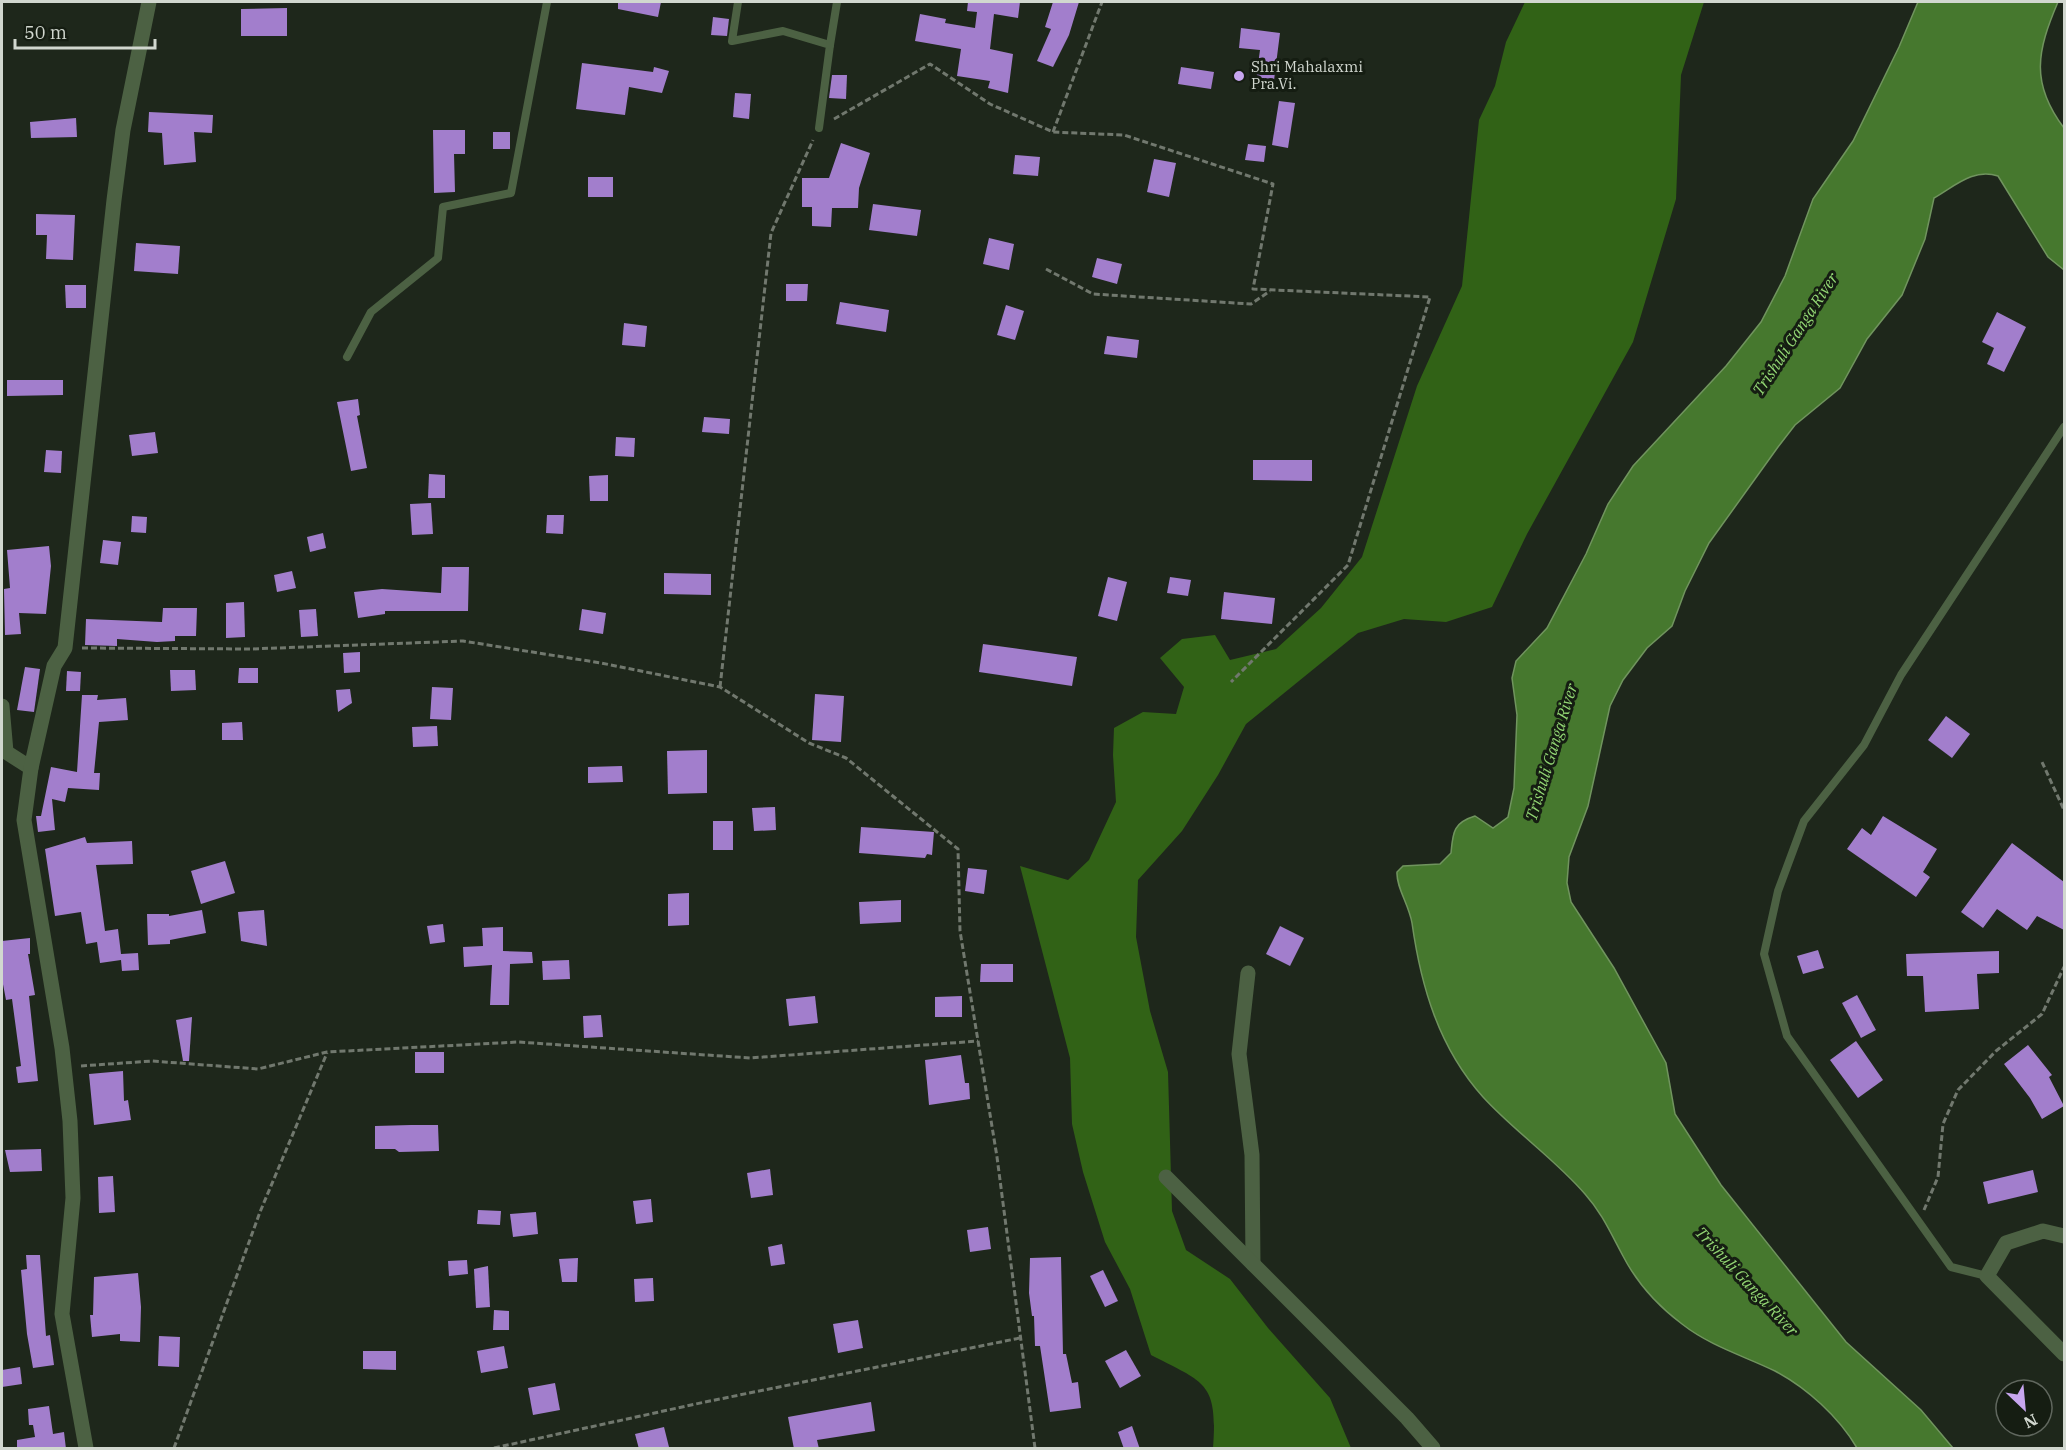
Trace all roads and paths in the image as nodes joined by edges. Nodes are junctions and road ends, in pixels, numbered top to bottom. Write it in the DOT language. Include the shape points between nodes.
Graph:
graph roads {
  1 [pos="149,2"];
  2 [pos="547,2"];
  3 [pos="738,2"];
  4 [pos="837,2"];
  5 [pos="1102,2"];
  6 [pos="830,45"];
  7 [pos="819,128"];
  8 [pos="1053,132"];
  9 [pos="1046,269"];
  10 [pos="1272,290"];
  11 [pos="347,357"];
  12 [pos="2064,427"];
  13 [pos="65,648"];
  14 [pos="1231,682"];
  15 [pos="720,687"];
  16 [pos="2,706"];
  17 [pos="2042,762"];
  18 [pos="31,768"];
  19 [pos="2064,810"];
  20 [pos="2064,967"];
  21 [pos="1248,973"];
  22 [pos="978,1041"];
  23 [pos="327,1052"];
  24 [pos="64,1068"];
  25 [pos="1166,1177"];
  26 [pos="1919,1223"];
  27 [pos="2064,1236"];
  28 [pos="1253,1264"];
  29 [pos="1988,1276"];
  30 [pos="1020,1338"];
  31 [pos="2064,1354"];
  32 [pos="86,1449"];
  33 [pos="174,1449"];
  34 [pos="494,1449"];
  35 [pos="1035,1449"];
  36 [pos="1433,1449"];
  1 -- 13 [label="street" via="119,165"];
  2 -- 11 [label="lane" via="511,193 443,207 438,258 371,312"];
  3 -- 6 [label="lane" via="732,41 783,31"];
  4 -- 6 [label="lane"];
  5 -- 8 [label="path"];
  6 -- 7 [label="lane"];
  7 -- 8 [label="path" via="930,64 990,104"];
  7 -- 15 [label="path" via="771,233"];
  8 -- 10 [label="path" via="1124,135 1273,184 1253,289"];
  9 -- 10 [label="path" via="1093,294 1251,304"];
  10 -- 14 [label="path" via="1430,297 1348,565"];
  12 -- 26 [label="lane" via="1901,675 1864,745 1804,821 1778,891 1764,954 1787,1036"];
  13 -- 15 [label="path" via="251,649 463,641"];
  13 -- 18 [label="street" via="54,666"];
  15 -- 22 [label="path" via="809,744 846,758 958,849 960,931"];
  16 -- 18 [label="street" via="6,752"];
  17 -- 19 [label="path"];
  18 -- 24 [label="street" via="24,820"];
  20 -- 26 [label="path" via="2042,1014 1996,1051 1958,1090 1943,1124 1938,1177"];
  21 -- 28 [label="street" via="1239,1053 1252,1155"];
  22 -- 23 [label="path" via="750,1058 518,1042"];
  22 -- 30 [label="path" via="998,1157"];
  23 -- 24 [label="path" via="258,1069 152,1061"];
  23 -- 33 [label="path" via="260,1212"];
  24 -- 32 [label="street" via="73,1198 62,1314"];
  25 -- 28 [label="street"];
  26 -- 29 [label="lane" via="1950,1267"];
  27 -- 29 [label="street" via="2043,1231 2006,1243"];
  28 -- 36 [label="street"];
  29 -- 31 [label="street"];
  30 -- 34 [label="path"];
  30 -- 35 [label="path"];
}
